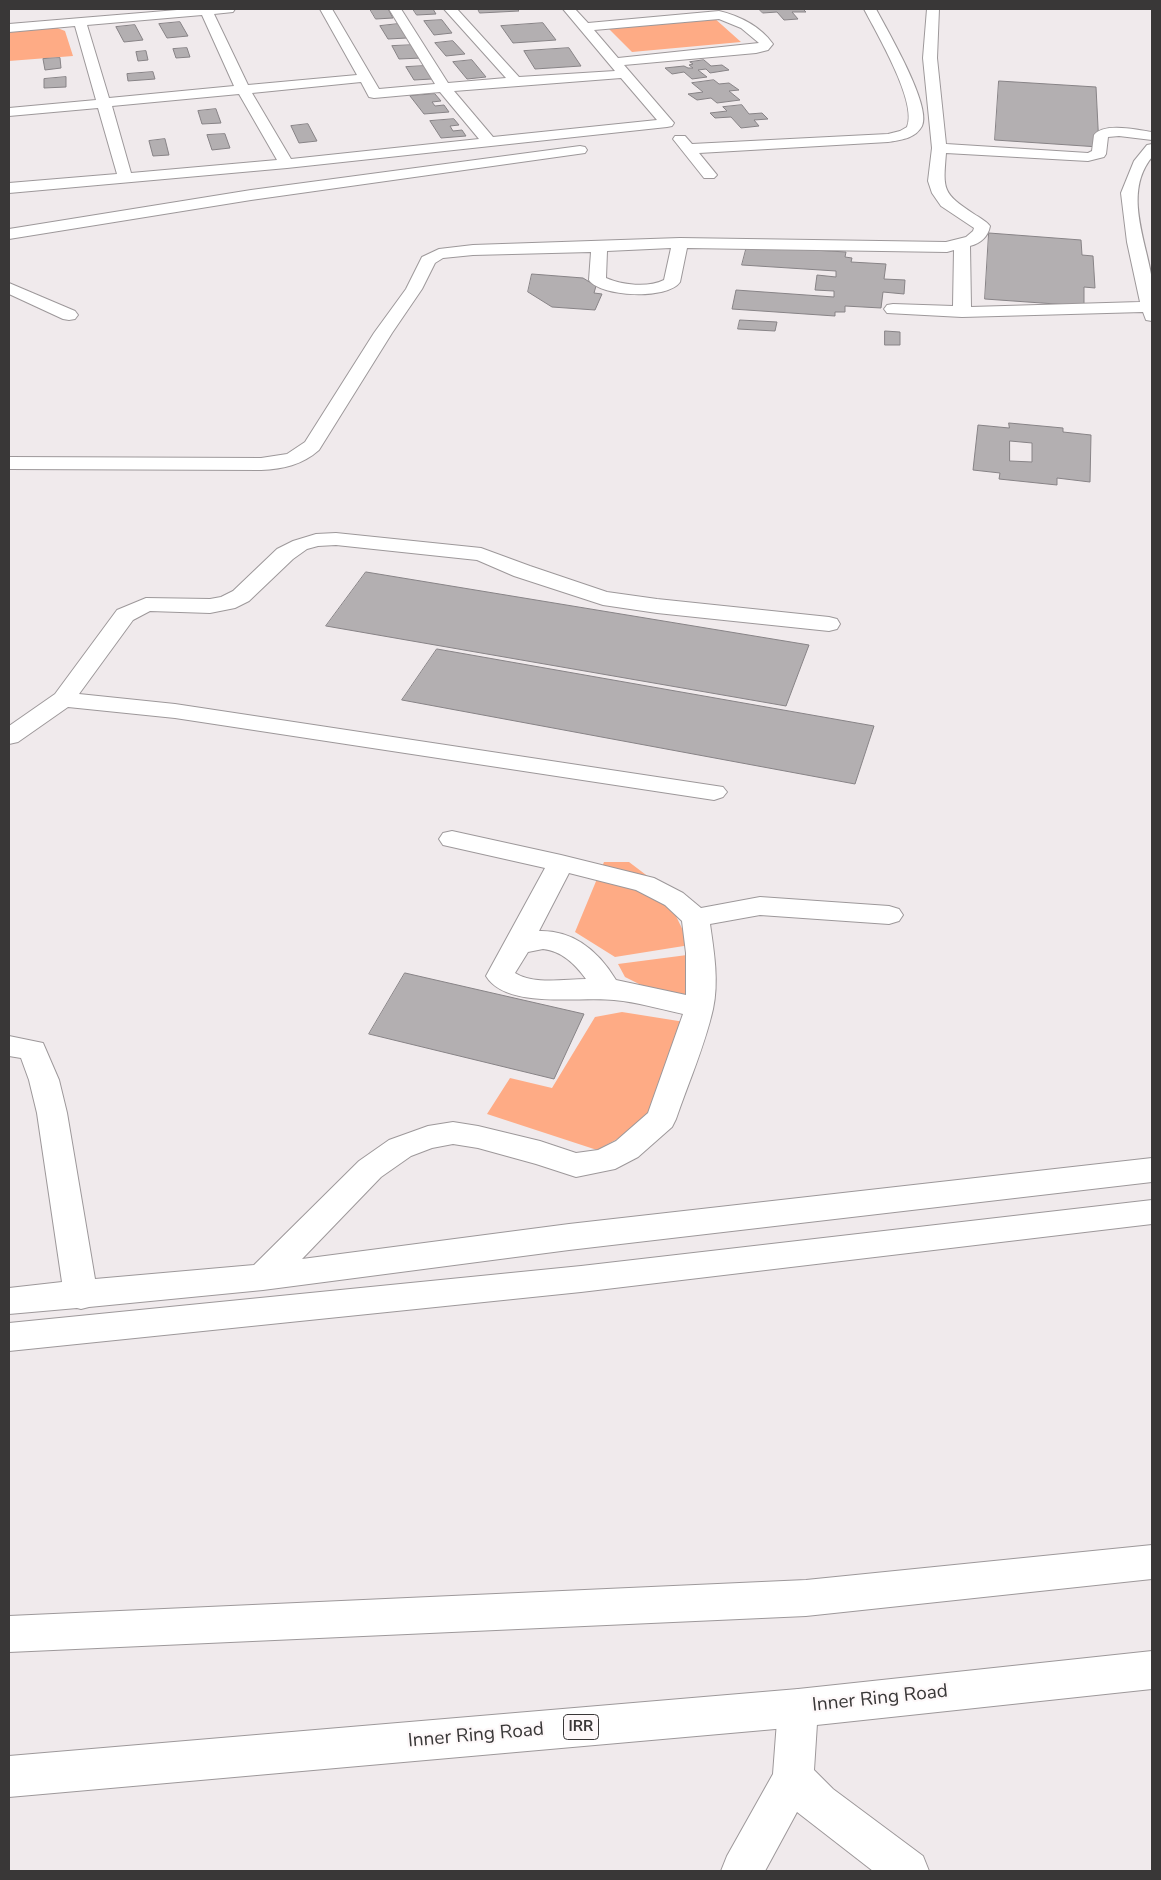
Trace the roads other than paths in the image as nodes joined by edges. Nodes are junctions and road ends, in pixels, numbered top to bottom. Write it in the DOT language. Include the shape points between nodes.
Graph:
graph roads {
  1 [pos="229,9"];
  2 [pos="326,9"];
  3 [pos="395,9"];
  4 [pos="450,9"];
  5 [pos="569,9"];
  6 [pos="870,9"];
  7 [pos="933,9"];
  8 [pos="206,11"];
  9 [pos="80,22"];
  10 [pos="584,27"];
  11 [pos="9,28"];
  12 [pos="620,68"];
  13 [pos="366,78"];
  14 [pos="516,81"];
  15 [pos="444,88"];
  16 [pos="243,90"];
  17 [pos="104,103"];
  18 [pos="9,112"];
  19 [pos="667,123"];
  20 [pos="1152,136"];
  21 [pos="678,137"];
  22 [pos="662,139"];
  23 [pos="489,142"];
  24 [pos="597,148"];
  25 [pos="939,148"];
  26 [pos="1152,148"];
  27 [pos="689,149"];
  28 [pos="286,164"];
  29 [pos="709,175"];
  30 [pos="125,177"];
  31 [pos="9,188"];
  32 [pos="9,234"];
  33 [pos="680,243"];
  34 [pos="962,244"];
  35 [pos="599,247"];
  36 [pos="9,288"];
  37 [pos="893,309"];
  38 [pos="1152,310"];
  39 [pos="962,312"];
  40 [pos="69,315"];
  41 [pos="9,463"];
  42 [pos="829,624"];
  43 [pos="63,699"];
  44 [pos="9,737"];
  45 [pos="714,792"];
  46 [pos="452,839"];
  47 [pos="561,863"];
  48 [pos="890,915"];
  49 [pos="694,918"];
  50 [pos="519,944"];
  51 [pos="606,989"];
  52 [pos="699,1008"];
  53 [pos="9,1046"];
  54 [pos="1152,1170"];
  55 [pos="1152,1212"];
  56 [pos="263,1277"];
  57 [pos="81,1296"];
  58 [pos="9,1301"];
  59 [pos="9,1338"];
  60 [pos="1152,1562"];
  61 [pos="9,1634"];
  62 [pos="1152,1670"];
  63 [pos="798,1708"];
  64 [pos="9,1777"];
  65 [pos="793,1778"];
  66 [pos="742,1871"];
  67 [pos="908,1871"];
  1 -- 8 [label="main road"];
  2 -- 13 [label="main road"];
  3 -- 15 [label="main road"];
  4 -- 14 [label="main road"];
  5 -- 10 [label="main road"];
  6 -- 27 [label="main road" via="909,87 916,121 911,131 888,138"];
  7 -- 25 [label="main road" via="930,58"];
  8 -- 9 [label="main road"];
  8 -- 16 [label="main road"];
  9 -- 11 [label="main road"];
  9 -- 17 [label="main road"];
  10 -- 12 [label="main road"];
  10 -- 12 [label="main road" via="719,15 749,28 767,44 756,49"];
  12 -- 14 [label="main road"];
  12 -- 19 [label="main road"];
  13 -- 15 [label="main road" via="374,94"];
  13 -- 16 [label="main road"];
  14 -- 15 [label="main road"];
  15 -- 23 [label="main road"];
  16 -- 17 [label="main road"];
  16 -- 28 [label="main road"];
  17 -- 18 [label="main road"];
  17 -- 30 [label="main road"];
  19 -- 21 [label="main road"];
  19 -- 23 [label="main road"];
  20 -- 25 [label="main road" via="1103,133 1099,154 1088,157"];
  21 -- 22 [label="main road"];
  21 -- 27 [label="main road"];
  23 -- 28 [label="main road"];
  24 -- 32 [label="main road" via="251,195"];
  25 -- 34 [label="main road" via="936,181 940,193 946,203 982,226 981,233"];
  26 -- 38 [label="main road" via="1141,161 1129,193 1135,242"];
  27 -- 29 [label="main road"];
  28 -- 30 [label="main road"];
  30 -- 31 [label="main road"];
  33 -- 34 [label="main road" via="908,248"];
  33 -- 35 [label="main road"];
  33 -- 35 [label="main road" via="672,282 658,288 615,287 597,280"];
  34 -- 39 [label="main road"];
  35 -- 41 [label="main road" via="473,250 445,253 428,260 414,289 312,446 291,462"];
  36 -- 40 [label="main road"];
  37 -- 39 [label="main road"];
  38 -- 39 [label="main road"];
  42 -- 43 [label="main road" via="603,598 481,554 316,540 286,554 249,590 227,603 210,606 146,605 125,615"];
  43 -- 44 [label="main road"];
  43 -- 45 [label="main road" via="175,712"];
  46 -- 47 [label="main road"];
  47 -- 49 [label="main road" via="645,884 674,899"];
  47 -- 50 [label="main road"];
  48 -- 49 [label="main road" via="760,906"];
  49 -- 52 [label="main road" via="700,953"];
  50 -- 51 [label="main road" via="544,940 569,947 599,973"];
  50 -- 51 [label="main road" via="500,976 508,983 527,988"];
  51 -- 52 [label="main road"];
  52 -- 56 [label="main road" via="661,1119 627,1149 604,1161 576,1165 478,1137 453,1133 428,1137 400,1148 370,1169"];
  53 -- 57 [label="main road" via="33,1050 44,1080"];
  54 -- 56 [label="main road" via="569,1237"];
  55 -- 59 [label="main road" via="908,1243 375,1302"];
  56 -- 57 [label="main road"];
  57 -- 58 [label="main road"];
  60 -- 61 [label="main road" via="806,1598"];
  62 -- 63 [label="main road, Inner Ring Road / IRR"];
  63 -- 64 [label="main road, Inner Ring Road / IRR"];
  63 -- 65 [label="main road"];
  65 -- 66 [label="main road"];
  65 -- 67 [label="main road" via="818,1804"];
}
